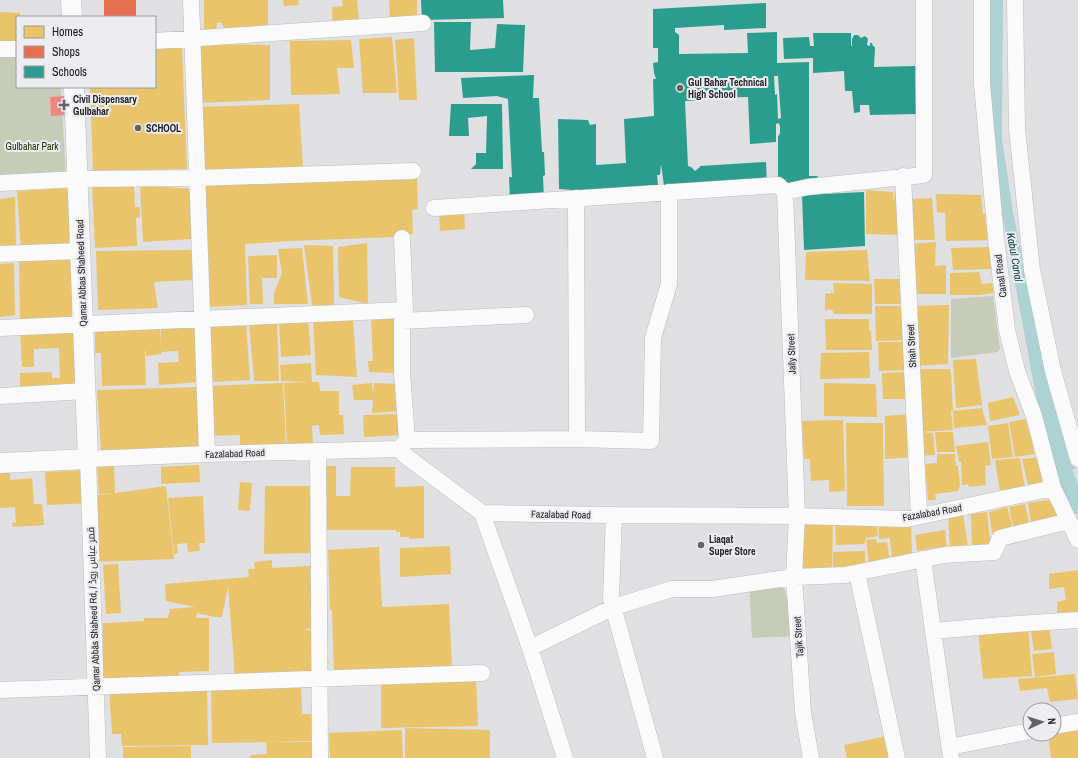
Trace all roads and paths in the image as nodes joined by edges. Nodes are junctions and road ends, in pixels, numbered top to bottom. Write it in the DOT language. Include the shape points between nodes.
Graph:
graph roads {
  1 [pos="71,0"];
  2 [pos="191,0"];
  3 [pos="924,0"];
  4 [pos="982,0"];
  5 [pos="1015,0"];
  6 [pos="72,16"];
  7 [pos="423,23"];
  8 [pos="192,39"];
  9 [pos="156,41"];
  10 [pos="16,49"];
  11 [pos="0,50"];
  12 [pos="74,88"];
  13 [pos="413,171"];
  14 [pos="902,176"];
  15 [pos="197,178"];
  16 [pos="78,179"];
  17 [pos="0,183"];
  18 [pos="669,192"];
  19 [pos="785,192"];
  20 [pos="576,198"];
  21 [pos="434,208"];
  22 [pos="402,238"];
  23 [pos="80,251"];
  24 [pos="0,254"];
  25 [pos="526,315"];
  26 [pos="404,316"];
  27 [pos="202,319"];
  28 [pos="83,324"];
  29 [pos="0,328"];
  30 [pos="85,391"];
  31 [pos="0,396"];
  32 [pos="577,439"];
  33 [pos="403,445"];
  34 [pos="318,450"];
  35 [pos="207,454"];
  36 [pos="1078,459"];
  37 [pos="88,460"];
  38 [pos="0,463"];
  39 [pos="1053,488"];
  40 [pos="482,513"];
  41 [pos="614,515"];
  42 [pos="919,515"];
  43 [pos="797,516"];
  44 [pos="1069,521"];
  45 [pos="1078,540"];
  46 [pos="923,559"];
  47 [pos="857,573"];
  48 [pos="794,577"];
  49 [pos="614,607"];
  50 [pos="1078,620"];
  51 [pos="933,631"];
  52 [pos="530,648"];
  53 [pos="482,673"];
  54 [pos="320,678"];
  55 [pos="96,687"];
  56 [pos="0,690"];
  57 [pos="1078,722"];
  58 [pos="1062,725"];
  59 [pos="1022,733"];
  60 [pos="951,752"];
  61 [pos="98,758"];
  62 [pos="320,758"];
  63 [pos="565,758"];
  64 [pos="656,758"];
  65 [pos="811,758"];
  66 [pos="897,758"];
  1 -- 6 [label="street"];
  2 -- 8 [label="street"];
  3 -- 14 [label="street" via="924,175"];
  4 -- 39 [label="street, Canal Road" via="982,84 1007,330"];
  5 -- 36 [label="street" via="1017,129 1032,270 1053,371"];
  7 -- 8 [label="street"];
  8 -- 9 [label="street"];
  8 -- 15 [label="street"];
  10 -- 11 [label="street"];
  12 -- 16 [label="street, Qamar Abbas Shaheed Road"];
  13 -- 15 [label="street"];
  14 -- 19 [label="street"];
  14 -- 42 [label="street, Shah Street"];
  15 -- 16 [label="street"];
  15 -- 27 [label="street"];
  16 -- 17 [label="street"];
  16 -- 23 [label="street, Qamar Abbas Shaheed Road"];
  18 -- 19 [label="street" via="778,185"];
  18 -- 20 [label="street"];
  18 -- 32 [label="street, Fazalabad Road" via="669,284 653,338 651,440"];
  19 -- 43 [label="street, Jally Street"];
  20 -- 21 [label="street"];
  20 -- 32 [label="street"];
  22 -- 26 [label="street"];
  23 -- 24 [label="street"];
  23 -- 28 [label="street, Qamar Abbas Shaheed Road"];
  25 -- 26 [label="street"];
  26 -- 27 [label="street"];
  26 -- 33 [label="street"];
  27 -- 28 [label="street"];
  27 -- 35 [label="street"];
  28 -- 29 [label="street"];
  28 -- 30 [label="street, Qamar Abbas Shaheed Road"];
  30 -- 31 [label="street"];
  30 -- 37 [label="street, Qamar Abbas Shaheed Road"];
  32 -- 33 [label="street, Fazalabad Road"];
  33 -- 34 [label="street, Fazalabad Road"];
  33 -- 40 [label="street" via="407,457"];
  34 -- 35 [label="street, Fazalabad Road"];
  34 -- 54 [label="street"];
  35 -- 37 [label="street, Fazalabad Road"];
  37 -- 38 [label="street"];
  37 -- 55 [label="street, Qamar Abbās Shaheed Rd, / قمر عباس روڈ"];
  39 -- 42 [label="street, Fazalabad Road"];
  39 -- 44 [label="street, Canal Road"];
  40 -- 41 [label="street, Fazalabad Road"];
  40 -- 52 [label="street"];
  41 -- 43 [label="street, Fazalabad Road"];
  41 -- 49 [label="street" via="611,599"];
  42 -- 43 [label="street, Fazalabad Road" via="907,519"];
  43 -- 48 [label="street, Tajik Street"];
  44 -- 45 [label="street, Canal Road"];
  44 -- 46 [label="street" via="1000,538 994,552"];
  46 -- 47 [label="street"];
  46 -- 51 [label="street"];
  47 -- 48 [label="street"];
  47 -- 66 [label="street"];
  48 -- 49 [label="street" via="712,589 672,589"];
  48 -- 65 [label="street, Tajik Street" via="804,712"];
  49 -- 52 [label="street"];
  49 -- 64 [label="street"];
  50 -- 51 [label="street"];
  51 -- 60 [label="street"];
  52 -- 63 [label="street"];
  53 -- 54 [label="street"];
  54 -- 55 [label="street"];
  54 -- 62 [label="street"];
  55 -- 56 [label="street"];
  55 -- 61 [label="street, Qamar Abbās Shaheed Rd, / قمر عباس روڈ"];
  57 -- 58 [label="street"];
  59 -- 60 [label="street"];
}
